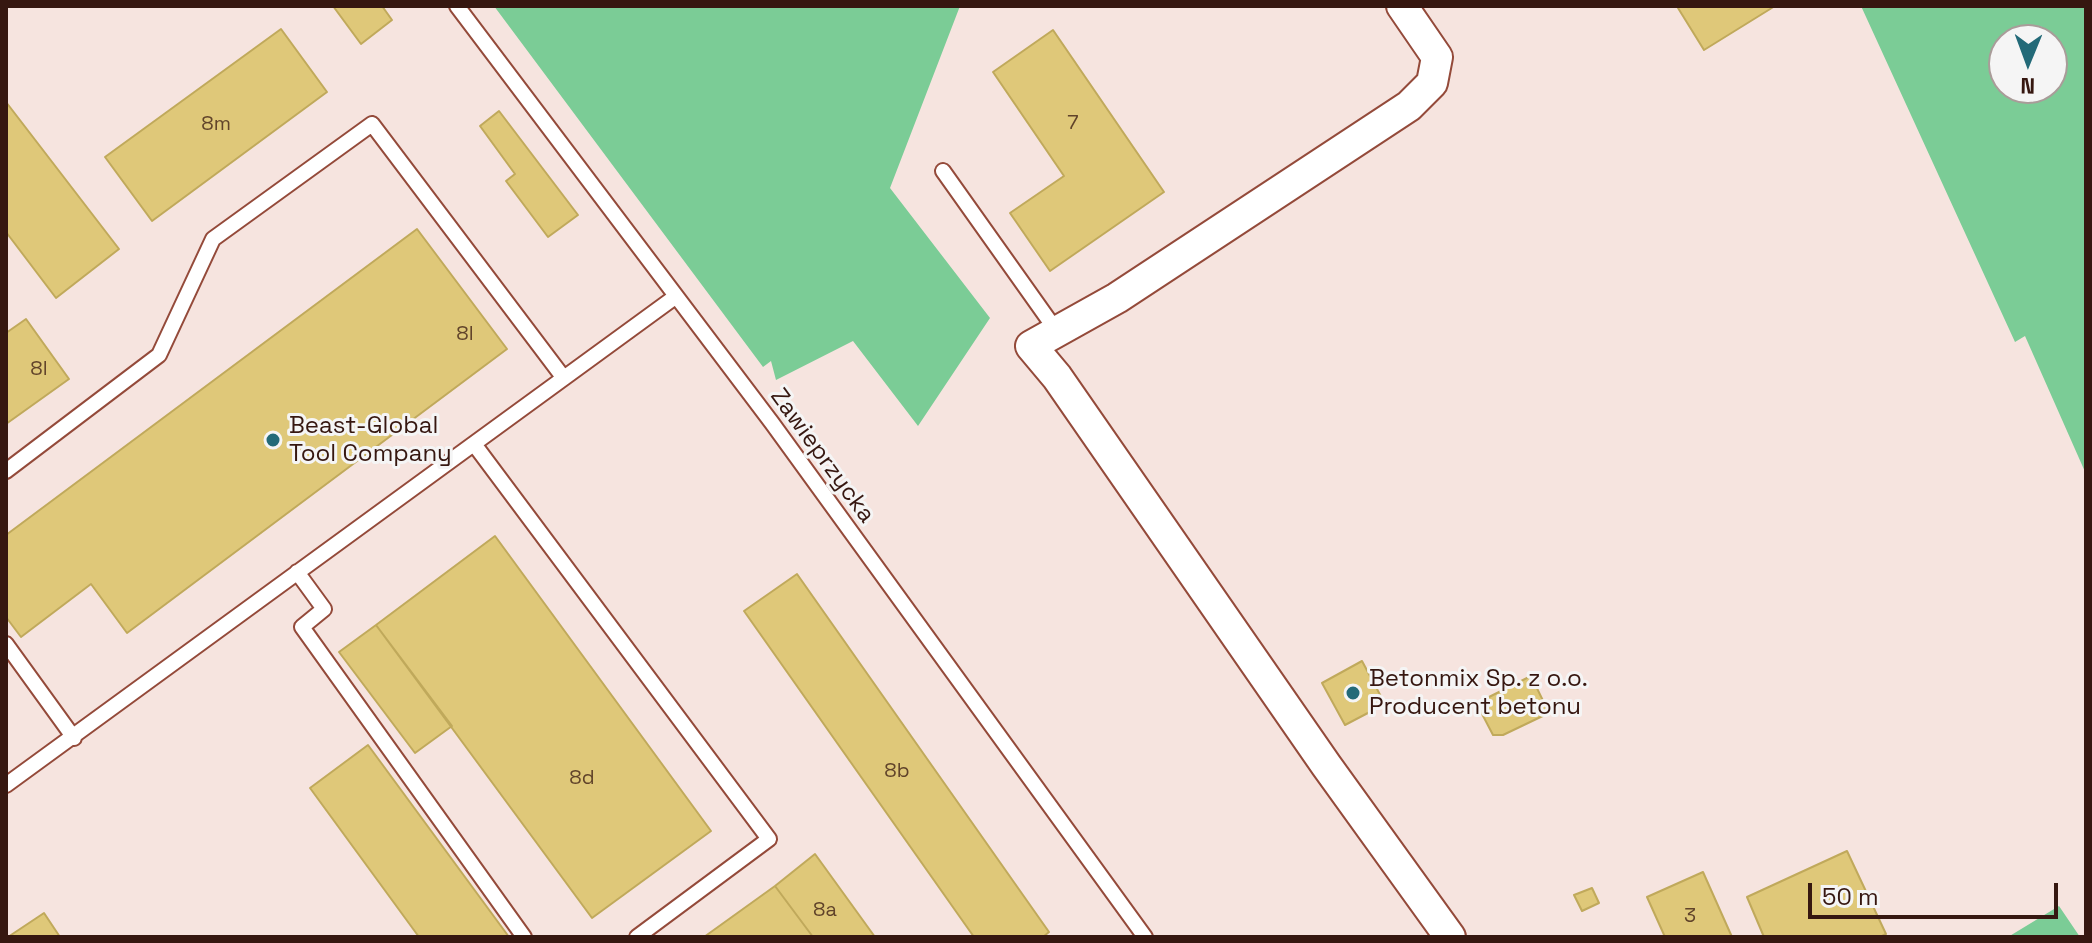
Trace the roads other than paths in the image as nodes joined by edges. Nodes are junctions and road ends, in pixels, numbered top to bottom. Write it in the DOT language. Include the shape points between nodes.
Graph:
graph roads {
  1 [pos="457,6"];
  2 [pos="1402,6"];
  3 [pos="943,171"];
  4 [pos="675,297"];
  5 [pos="1058,333"];
  6 [pos="563,377"];
  7 [pos="474,444"];
  8 [pos="6,471"];
  9 [pos="297,572"];
  10 [pos="6,644"];
  11 [pos="74,738"];
  12 [pos="6,785"];
  13 [pos="524,937"];
  14 [pos="637,937"];
  15 [pos="1145,937"];
  16 [pos="1450,937"];
  1 -- 4 [label="lane, Zawieprzycka"];
  2 -- 5 [label="street" via="1437,57 1432,83 1409,106"];
  3 -- 5 [label="lane"];
  4 -- 6 [label="lane"];
  4 -- 15 [label="lane, Zawieprzycka"];
  5 -- 16 [label="street" via="1031,346"];
  6 -- 7 [label="lane"];
  6 -- 8 [label="lane" via="372,124 213,239 159,355"];
  7 -- 9 [label="lane"];
  7 -- 14 [label="lane" via="769,839"];
  9 -- 11 [label="lane"];
  9 -- 13 [label="lane" via="324,609 302,627"];
  10 -- 11 [label="lane"];
  11 -- 12 [label="lane"];
}
